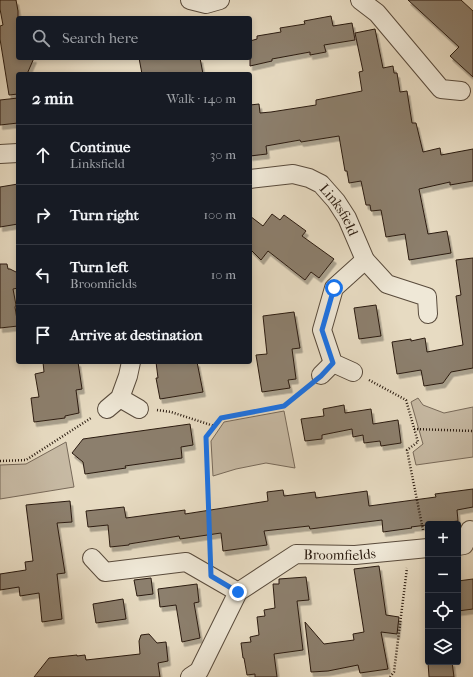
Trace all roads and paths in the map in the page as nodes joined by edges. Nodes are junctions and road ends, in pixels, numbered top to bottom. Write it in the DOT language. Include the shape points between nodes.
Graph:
graph roads {
  1 [pos="190,0"];
  2 [pos="220,0"];
  3 [pos="360,0"];
  4 [pos="461,91"];
  5 [pos="16,153"];
  6 [pos="0,154"];
  7 [pos="252,179"];
  8 [pos="365,260"];
  9 [pos="429,299"];
  10 [pos="333,363"];
  11 [pos="131,364"];
  12 [pos="353,372"];
  13 [pos="321,376"];
  14 [pos="113,403"];
  15 [pos="139,409"];
  16 [pos="214,426"];
  17 [pos="414,429"];
  18 [pos="473,431"];
  19 [pos="0,461"];
  20 [pos="470,530"];
  21 [pos="425,538"];
  22 [pos="461,546"];
  23 [pos="425,548"];
  24 [pos="409,550"];
  25 [pos="92,558"];
  26 [pos="211,576"];
  27 [pos="238,592"];
  28 [pos="199,675"];
  29 [pos="390,677"];
  1 -- 2 [label="street" via="206,4"];
  3 -- 4 [label="street" via="377,13 441,89"];
  5 -- 6 [label="street"];
  7 -- 8 [label="street, Linksfield" via="293,174 321,184 347,218"];
  8 -- 9 [label="street, Linksfield" via="387,284"];
  8 -- 10 [label="street" via="334,288 322,330"];
  10 -- 12 [label="street"];
  10 -- 13 [label="street"];
  11 -- 14 [label="street" via="128,376"];
  12 -- 17 [label="path" via="406,400"];
  13 -- 16 [label="path" via="284,406 221,418"];
  14 -- 15 [label="street"];
  14 -- 19 [label="path" via="26,460"];
  15 -- 16 [label="path" via="171,412"];
  16 -- 26 [label="path" via="206,437"];
  17 -- 18 [label="path"];
  17 -- 21 [label="path" via="418,442 408,450"];
  20 -- 22 [label="street" via="464,545"];
  23 -- 24 [label="street, Broomfields"];
  24 -- 27 [label="street, Broomfields" via="355,555 296,554"];
  24 -- 29 [label="path" via="394,672"];
  25 -- 26 [label="street" via="105,572 186,562"];
  26 -- 27 [label="street"];
  27 -- 28 [label="street, Broomfields"];
}
